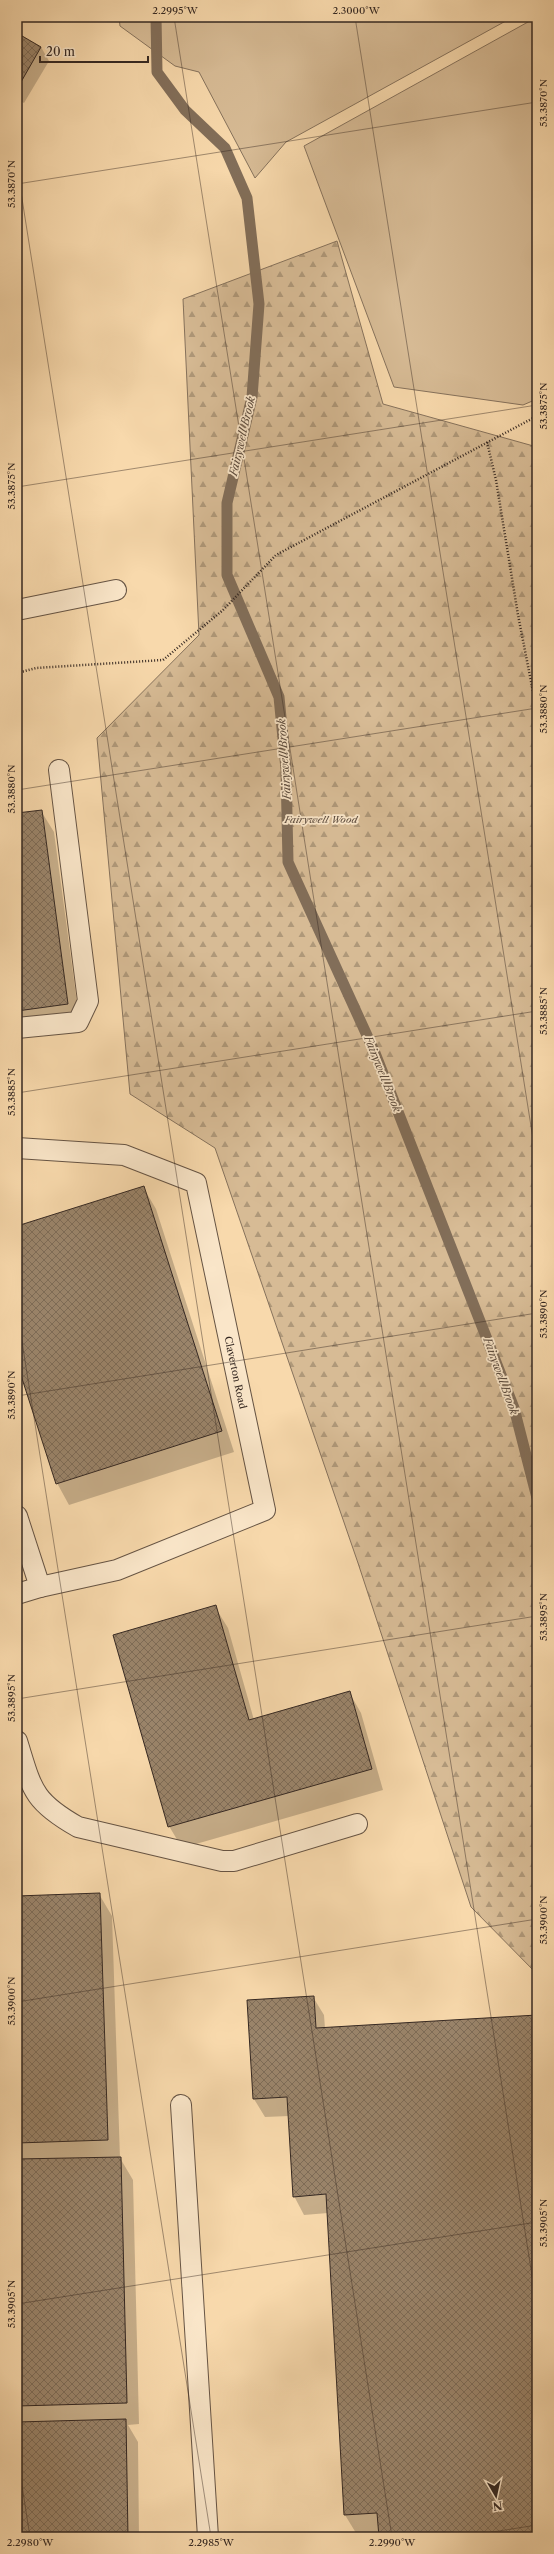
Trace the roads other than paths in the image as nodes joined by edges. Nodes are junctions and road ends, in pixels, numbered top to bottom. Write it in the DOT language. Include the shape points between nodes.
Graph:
graph roads {
  1 [pos="116,590"];
  2 [pos="17,610"];
  3 [pos="58,770"];
  4 [pos="17,1028"];
  5 [pos="17,1148"];
  6 [pos="17,1516"];
  7 [pos="40,1587"];
  8 [pos="17,1594"];
  9 [pos="17,1741"];
  10 [pos="356,1824"];
  11 [pos="181,2105"];
  12 [pos="208,2537"];
  1 -- 2 [label="lane"];
  3 -- 4 [label="lane" via="88,1001 78,1022"];
  5 -- 7 [label="lane, Claverton Road" via="124,1155 196,1183 265,1510 116,1570"];
  6 -- 7 [label="lane"];
  7 -- 8 [label="lane"];
  9 -- 10 [label="lane" via="30,1783 38,1798 58,1816 78,1827 222,1861 234,1861"];
  11 -- 12 [label="lane"];
}
